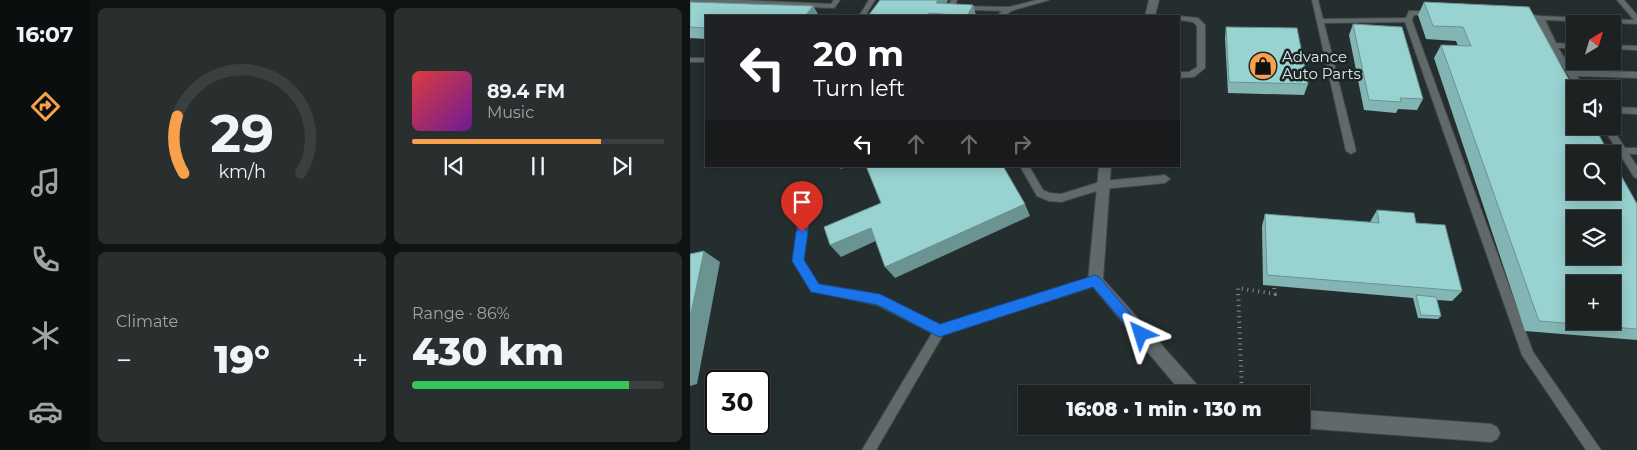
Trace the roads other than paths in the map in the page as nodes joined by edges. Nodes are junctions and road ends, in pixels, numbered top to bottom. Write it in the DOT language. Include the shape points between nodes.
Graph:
graph roads {
  1 [pos="690,0"];
  2 [pos="872,0"];
  3 [pos="954,0"];
  4 [pos="1046,0"];
  5 [pos="1154,0"];
  6 [pos="1315,0"];
  7 [pos="1620,0"];
  8 [pos="835,3"];
  9 [pos="1010,9"];
  10 [pos="1441,14"];
  11 [pos="827,15"];
  12 [pos="863,15"];
  13 [pos="1002,15"];
  14 [pos="1150,15"];
  15 [pos="1508,15"];
  16 [pos="1180,18"];
  17 [pos="1540,18"];
  18 [pos="1408,20"];
  19 [pos="1637,20"];
  20 [pos="1319,21"];
  21 [pos="1553,45"];
  22 [pos="1566,46"];
  23 [pos="1621,47"];
  24 [pos="1637,48"];
  25 [pos="690,60"];
  26 [pos="705,60"];
  27 [pos="1571,73"];
  28 [pos="1180,75"];
  29 [pos="1637,75"];
  30 [pos="1575,80"];
  31 [pos="1621,110"];
  32 [pos="1637,111"];
  33 [pos="1612,135"];
  34 [pos="1351,151"];
  35 [pos="1622,151"];
  36 [pos="1637,151"];
  37 [pos="1025,167"];
  38 [pos="1105,167"];
  39 [pos="1637,174"];
  40 [pos="1165,179"];
  41 [pos="1104,185"];
  42 [pos="804,217"];
  43 [pos="1095,280"];
  44 [pos="939,330"];
  45 [pos="1186,385"];
  46 [pos="1310,420"];
  47 [pos="1491,433"];
  48 [pos="869,450"];
  49 [pos="1594,450"];
  1 -- 8 [label="lane"];
  2 -- 12 [label="lane"];
  3 -- 9 [label="lane" via="951,8"];
  4 -- 9 [label="lane"];
  5 -- 14 [label="street"];
  6 -- 20 [label="lane"];
  7 -- 19 [label="lane"];
  8 -- 11 [label="lane"];
  9 -- 13 [label="lane"];
  10 -- 18 [label="lane" via="1412,13"];
  15 -- 17 [label="lane"];
  16 -- 28 [label="lane" via="1195,20 1201,25 1201,68 1191,75"];
  17 -- 19 [label="lane"];
  17 -- 21 [label="lane"];
  18 -- 20 [label="lane"];
  18 -- 49 [label="lane" via="1528,355"];
  20 -- 34 [label="lane"];
  21 -- 22 [label="lane"];
  21 -- 27 [label="lane"];
  23 -- 24 [label="lane"];
  25 -- 26 [label="lane"];
  27 -- 29 [label="lane"];
  27 -- 30 [label="lane"];
  31 -- 32 [label="lane"];
  33 -- 35 [label="lane"];
  35 -- 36 [label="lane"];
  35 -- 39 [label="lane"];
  37 -- 41 [label="lane" via="1040,193 1049,197 1061,198"];
  38 -- 41 [label="street"];
  40 -- 41 [label="lane"];
  41 -- 43 [label="street"];
  42 -- 44 [label="lane" via="798,261 815,288 880,300"];
  43 -- 44 [label="lane"];
  43 -- 45 [label="street"];
  44 -- 48 [label="lane"];
  46 -- 47 [label="street"];
}
